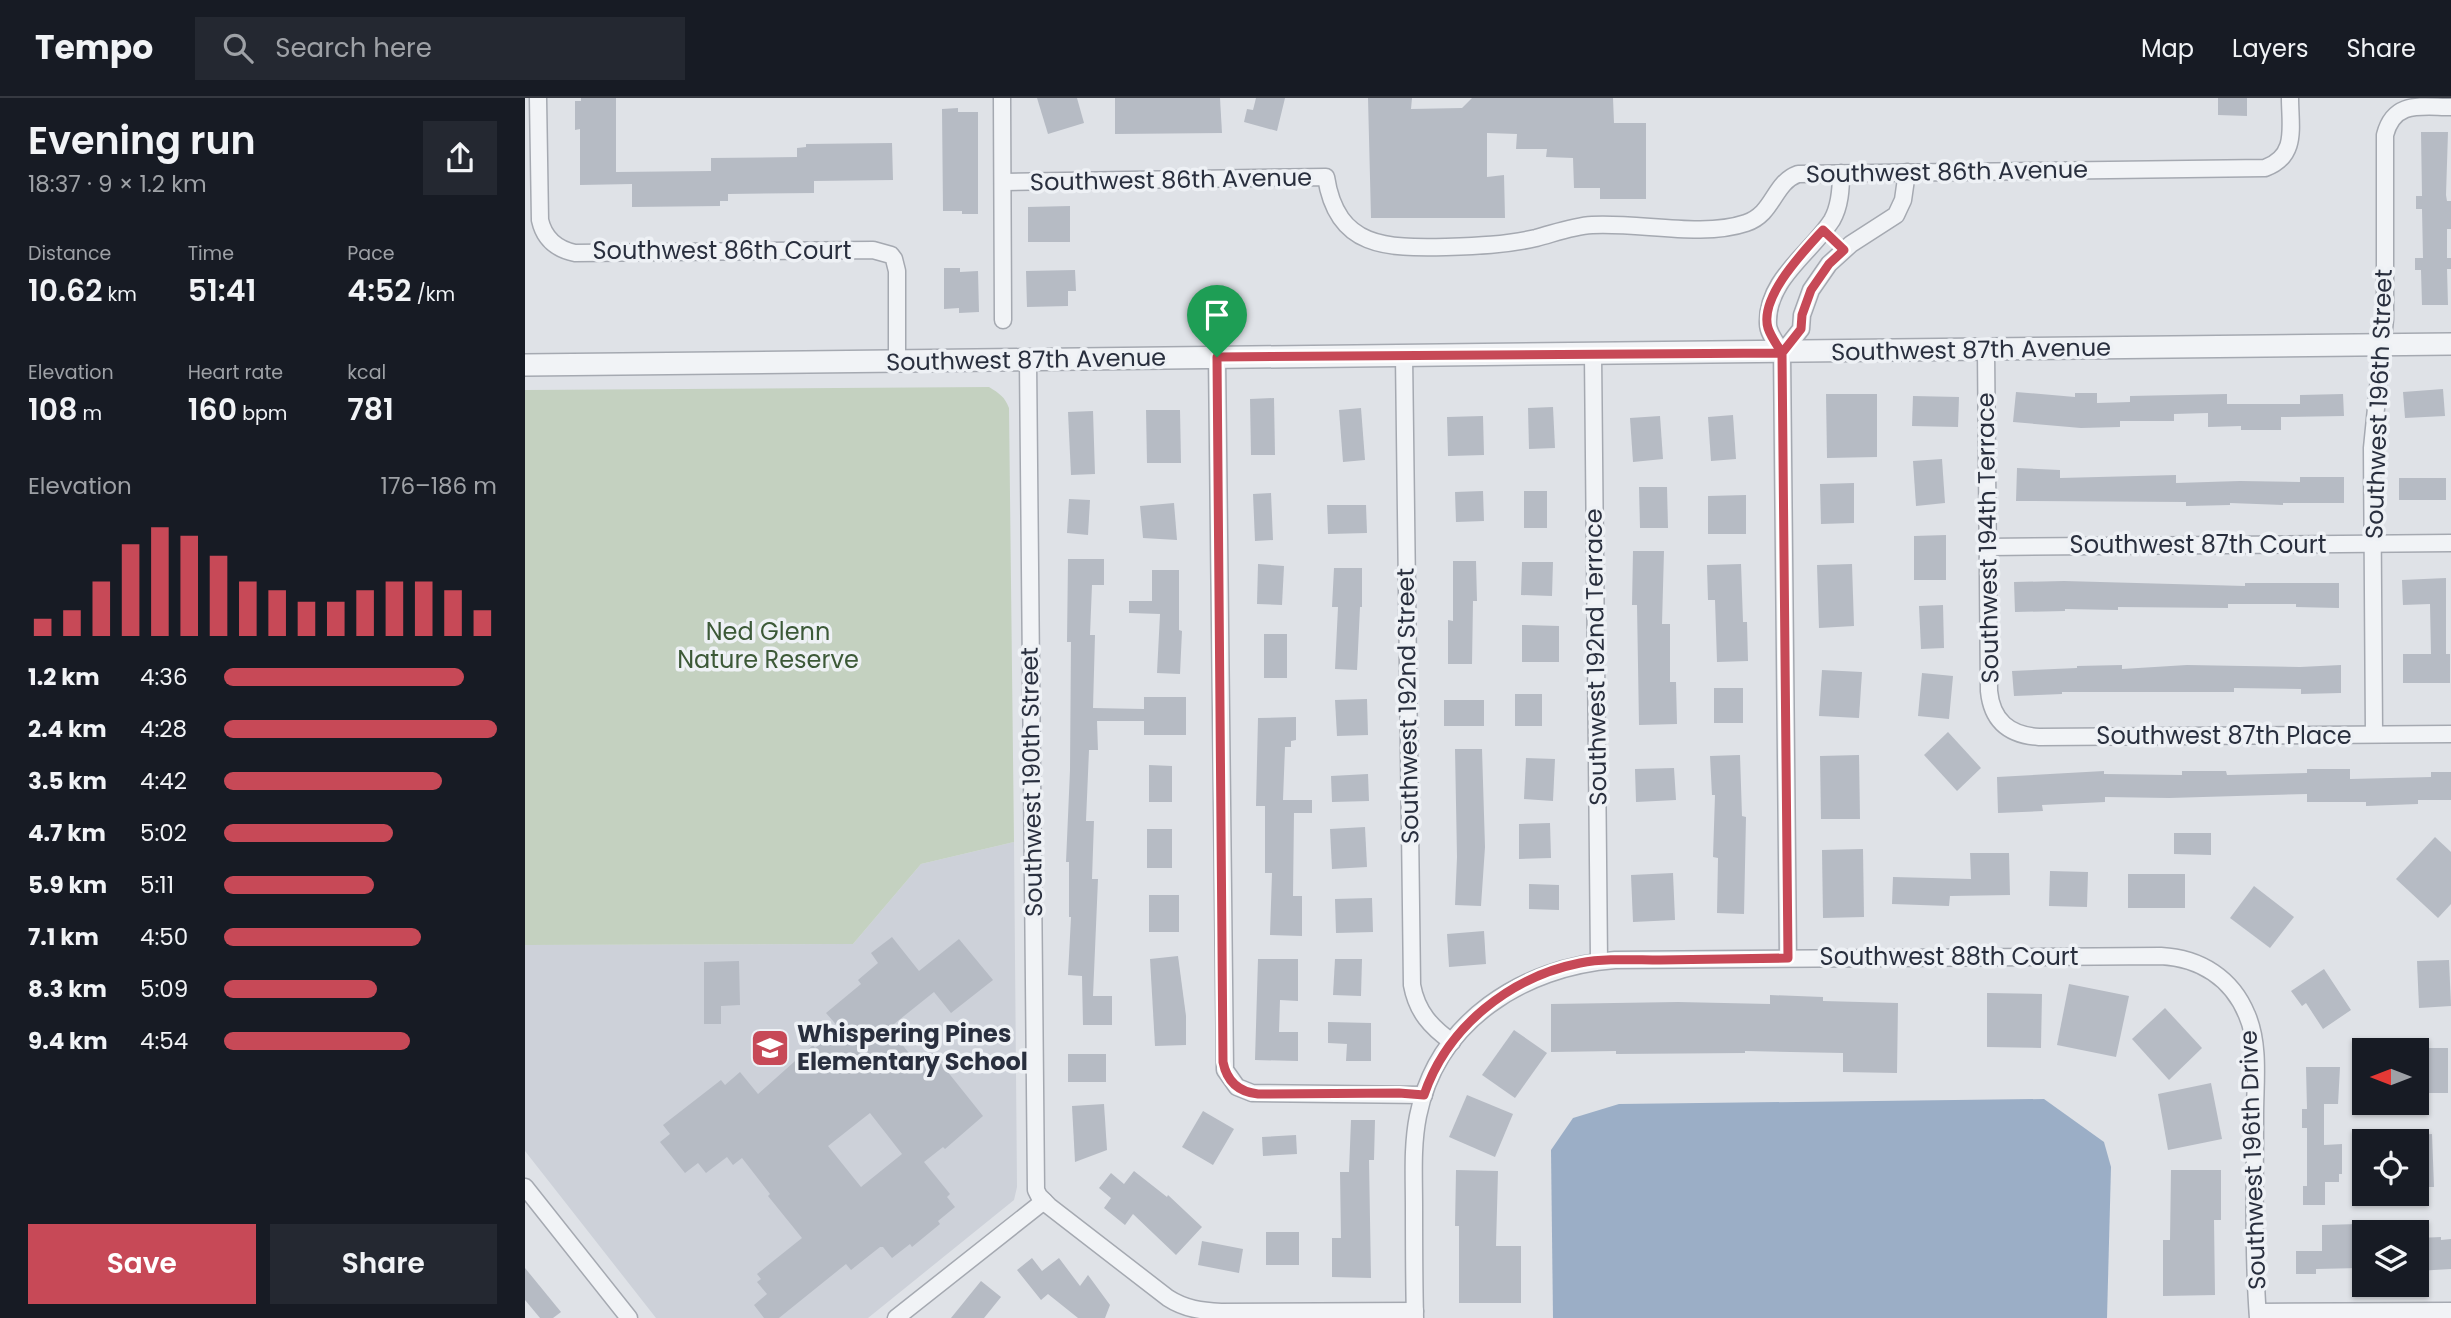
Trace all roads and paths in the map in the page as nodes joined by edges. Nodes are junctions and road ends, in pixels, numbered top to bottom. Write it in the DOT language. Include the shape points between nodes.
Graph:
graph roads {
  1 [pos="538,98"];
  2 [pos="1002,98"];
  3 [pos="2290,98"];
  4 [pos="2451,107"];
  5 [pos="1907,172"];
  6 [pos="1841,173"];
  7 [pos="1003,182"];
  8 [pos="1823,230"];
  9 [pos="1844,250"];
  10 [pos="1786,276"];
  11 [pos="1811,290"];
  12 [pos="1003,320"];
  13 [pos="2451,344"];
  14 [pos="2382,345"];
  15 [pos="1986,350"];
  16 [pos="1782,353"];
  17 [pos="1593,354"];
  18 [pos="1404,355"];
  19 [pos="1217,357"];
  20 [pos="1028,360"];
  21 [pos="897,361"];
  22 [pos="525,365"];
  23 [pos="2374,543"];
  24 [pos="2451,543"];
  25 [pos="1987,547"];
  26 [pos="2001,723"];
  27 [pos="2374,734"];
  28 [pos="2451,734"];
  29 [pos="1788,958"];
  30 [pos="1599,961"];
  31 [pos="2215,973"];
  32 [pos="1452,1042"];
  33 [pos="1424,1095"];
  34 [pos="525,1187"];
  35 [pos="1044,1201"];
  36 [pos="2451,1311"];
  37 [pos="1415,1315"];
  38 [pos="2258,1315"];
  39 [pos="629,1318"];
  40 [pos="896,1318"];
  1 -- 21 [label="street, Southwest 86th Court" via="540,220 555,244 575,253 873,250 891,255 897,271"];
  2 -- 7 [label="street"];
  3 -- 5 [label="street, Southwest 86th Avenue" via="2290,143 2281,160 2265,168"];
  4 -- 14 [label="street, Southwest 196th Street" via="2406,108 2397,111 2387,125"];
  5 -- 6 [label="street, Southwest 86th Avenue"];
  5 -- 9 [label="street" via="1896,215"];
  6 -- 7 [label="street, Southwest 86th Avenue" via="1793,176 1761,216 1730,227 1595,224 1510,243 1404,248 1374,243 1353,233 1333,206 1326,177"];
  6 -- 8 [label="street" via="1836,211"];
  7 -- 12 [label="street"];
  8 -- 9 [label="street"];
  8 -- 10 [label="street"];
  9 -- 11 [label="street"];
  10 -- 11 [label="street"];
  10 -- 16 [label="street" via="1774,295 1767,326"];
  11 -- 16 [label="street" via="1801,329"];
  13 -- 14 [label="street, Southwest 87th Avenue"];
  14 -- 15 [label="street, Southwest 87th Avenue"];
  14 -- 23 [label="street, Southwest 196th Street" via="2373,428"];
  15 -- 16 [label="street, Southwest 87th Avenue"];
  15 -- 25 [label="street, Southwest 194th Terrace"];
  16 -- 17 [label="street, Southwest 87th Avenue"];
  16 -- 29 [label="street"];
  17 -- 18 [label="street, Southwest 87th Avenue"];
  17 -- 30 [label="street, Southwest 192nd Terrace"];
  18 -- 19 [label="street, Southwest 87th Avenue"];
  18 -- 32 [label="street, Southwest 192nd Street" via="1412,985 1423,1015"];
  19 -- 20 [label="street, Southwest 87th Avenue"];
  19 -- 33 [label="street" via="1223,1062 1237,1087 1258,1094"];
  20 -- 21 [label="street, Southwest 87th Avenue"];
  20 -- 35 [label="street, Southwest 190th Street" via="1035,1181"];
  21 -- 22 [label="street, Southwest 87th Avenue"];
  23 -- 24 [label="street, Southwest 87th Court"];
  23 -- 25 [label="street, Southwest 87th Court"];
  23 -- 27 [label="street, Southwest 196th Street"];
  25 -- 26 [label="street, Southwest 194th Terrace" via="1989,691 1992,709"];
  26 -- 27 [label="street, Southwest 87th Place" via="2013,732 2039,737"];
  27 -- 28 [label="street, Southwest 87th Place"];
  29 -- 30 [label="street, Southwest 88th Court"];
  29 -- 31 [label="street, Southwest 88th Court" via="2161,956 2189,959"];
  30 -- 32 [label="street, Southwest 88th Court" via="1570,966 1519,985 1486,1007"];
  31 -- 38 [label="street, Southwest 196th Drive" via="2241,1001 2254,1041"];
  32 -- 33 [label="street, Southwest 88th Court"];
  33 -- 37 [label="street, Southwest 88th Court" via="1414,1149"];
  34 -- 39 [label="street"];
  35 -- 37 [label="street" via="1168,1298 1190,1309"];
  35 -- 40 [label="street"];
  36 -- 38 [label="street"];
}
